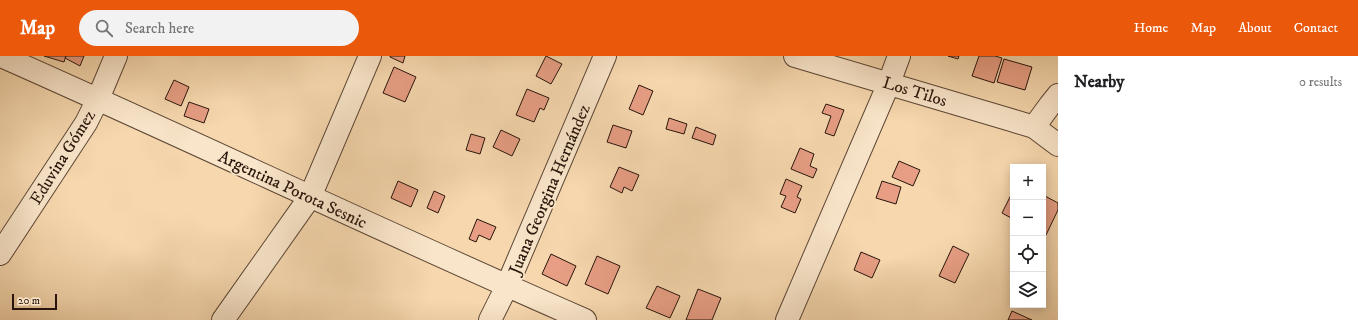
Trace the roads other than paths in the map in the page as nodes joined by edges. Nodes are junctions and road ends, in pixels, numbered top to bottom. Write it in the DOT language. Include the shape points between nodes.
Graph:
graph roads {
  1 [pos="1,56"];
  2 [pos="116,56"];
  3 [pos="370,56"];
  4 [pos="605,56"];
  5 [pos="795,56"];
  6 [pos="899,56"];
  7 [pos="889,83"];
  8 [pos="1058,95"];
  9 [pos="98,99"];
  10 [pos="1034,128"];
  11 [pos="1058,145"];
  12 [pos="310,197"];
  13 [pos="0,254"];
  14 [pos="507,286"];
  15 [pos="223,320"];
  16 [pos="490,320"];
  17 [pos="585,320"];
  18 [pos="787,320"];
  1 -- 9 [label="street, Argentina Porota Sesnic"];
  2 -- 9 [label="street, Eduvina Gómez"];
  3 -- 12 [label="street"];
  4 -- 14 [label="street, Juana Georgina Hernández"];
  5 -- 7 [label="street, Los Tilos"];
  6 -- 7 [label="street"];
  7 -- 10 [label="street, Los Tilos"];
  7 -- 18 [label="street"];
  8 -- 10 [label="street"];
  9 -- 12 [label="street, Argentina Porota Sesnic"];
  9 -- 13 [label="street, Eduvina Gómez" via="74,142"];
  10 -- 11 [label="street, Los Tilos"];
  12 -- 14 [label="street, Argentina Porota Sesnic"];
  12 -- 15 [label="street"];
  14 -- 16 [label="street, Juana Georgina Hernández"];
  14 -- 17 [label="street, Argentina Porota Sesnic"];
}
